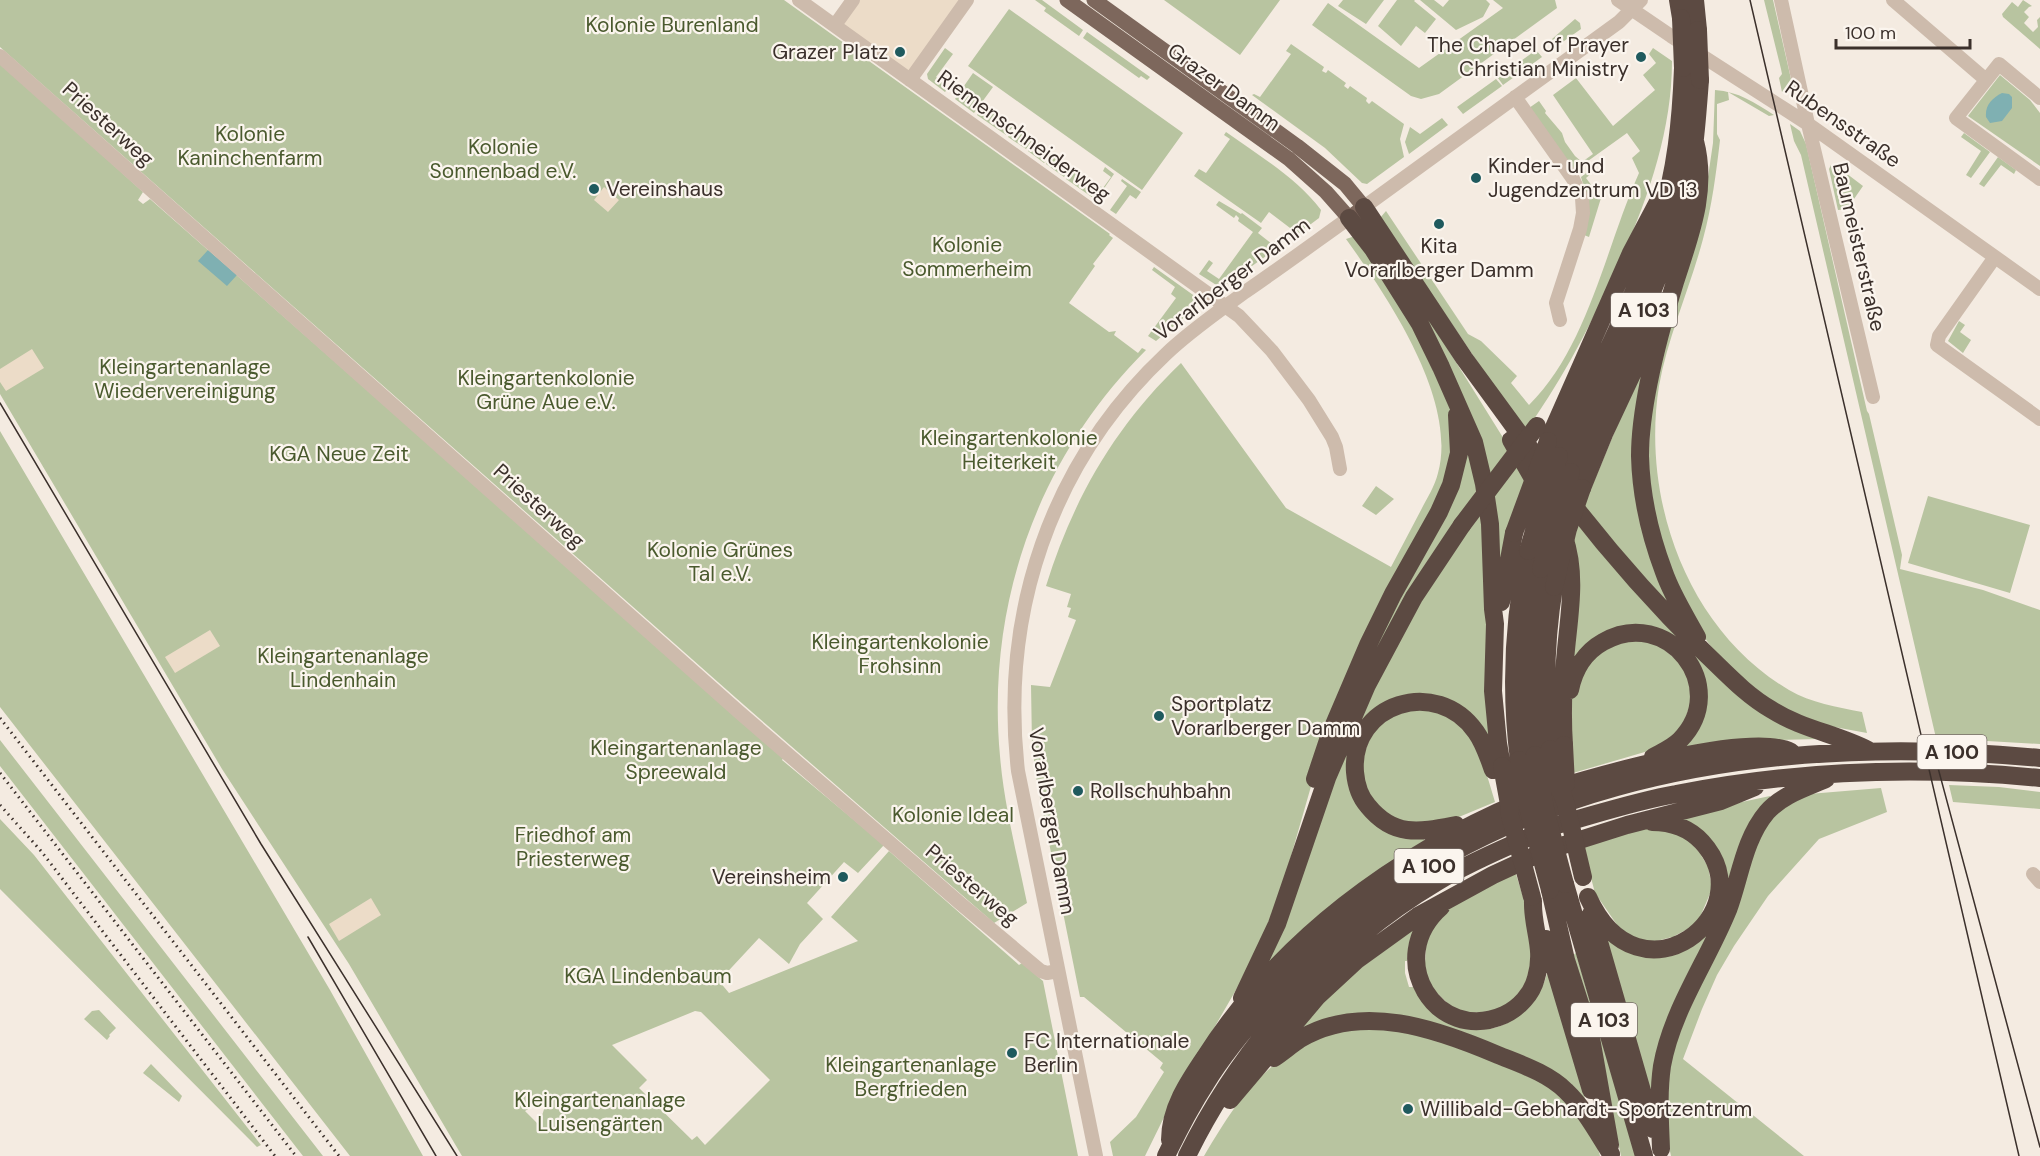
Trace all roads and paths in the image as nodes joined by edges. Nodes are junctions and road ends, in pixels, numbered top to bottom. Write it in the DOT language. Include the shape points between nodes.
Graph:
graph roads {
  1 [pos="799,0"];
  2 [pos="853,0"];
  3 [pos="967,0"];
  4 [pos="1067,0"];
  5 [pos="1094,0"];
  6 [pos="1618,0"];
  7 [pos="1695,0"];
  8 [pos="1781,0"];
  9 [pos="1893,0"];
  10 [pos="1637,5"];
  11 [pos="1679,9"];
  12 [pos="835,26"];
  13 [pos="0,56"];
  14 [pos="1985,79"];
  15 [pos="910,80"];
  16 [pos="1515,98"];
  17 [pos="2040,98"];
  18 [pos="1235,111"];
  19 [pos="1808,123"];
  20 [pos="1695,141"];
  21 [pos="2040,179"];
  22 [pos="1670,180"];
  23 [pos="1364,207"];
  24 [pos="1348,218"];
  25 [pos="1995,257"];
  26 [pos="1674,285"];
  27 [pos="2040,289"];
  28 [pos="1225,306"];
  29 [pos="1560,320"];
  30 [pos="1464,358"];
  31 [pos="1580,366"];
  32 [pos="1873,397"];
  33 [pos="1455,401"];
  34 [pos="2040,419"];
  35 [pos="1340,469"];
  36 [pos="1495,624"];
  37 [pos="1707,654"];
  38 [pos="1546,748"];
  39 [pos="1870,751"];
  40 [pos="1798,756"];
  41 [pos="2038,758"];
  42 [pos="1497,768"];
  43 [pos="1630,768"];
  44 [pos="1842,772"];
  45 [pos="2040,777"];
  46 [pos="1777,778"];
  47 [pos="1478,821"];
  48 [pos="1627,825"];
  49 [pos="1288,887"];
  50 [pos="1558,887"];
  51 [pos="1454,897"];
  52 [pos="1588,897"];
  53 [pos="1532,899"];
  54 [pos="1058,971"];
  55 [pos="1237,1011"];
  56 [pos="1251,1075"];
  57 [pos="1605,1122"];
  58 [pos="1191,1149"];
  59 [pos="1168,1152"];
  60 [pos="1662,1152"];
  61 [pos="1612,1155"];
  62 [pos="1096,1156"];
  63 [pos="1644,1156"];
  1 -- 12 [label="street, Riemenschneiderweg"];
  2 -- 12 [label="street"];
  3 -- 15 [label="street"];
  4 -- 18 [label="main road, Grazer Damm"];
  5 -- 18 [label="main road, Grazer Damm"];
  6 -- 10 [label="street, Rubensstraße"];
  7 -- 20 [label="highway, A 103, bridge" via="1700,80"];
  8 -- 19 [label="street, Baumeisterstraße"];
  9 -- 14 [label="street"];
  10 -- 16 [label="street, Vorarlberger Damm"];
  10 -- 19 [label="street, Rubensstraße"];
  11 -- 22 [label="highway, A 103, bridge" via="1683,68 1679,134"];
  12 -- 15 [label="street, Riemenschneiderweg"];
  13 -- 54 [label="street, Priesterweg" via="883,837 1041,971"];
  14 -- 17 [label="street" via="1999,64"];
  14 -- 21 [label="street" via="1956,118"];
  15 -- 28 [label="street, Riemenschneiderweg"];
  16 -- 23 [label="street, Vorarlberger Damm"];
  16 -- 29 [label="street" via="1573,179 1582,198 1580,229 1556,303"];
  18 -- 23 [label="main road, Grazer Damm" via="1322,165"];
  18 -- 24 [label="main road, Grazer Damm" via="1303,171"];
  19 -- 25 [label="street, Rubensstraße"];
  19 -- 32 [label="street, Baumeisterstraße"];
  20 -- 26 [label="highway" via="1700,158 1699,194"];
  20 -- 38 [label="highway, A 103, bridge" via="1686,191 1662,266 1571,472 1541,569 1530,651 1530,705"];
  22 -- 31 [label="highway" via="1631,253"];
  22 -- 38 [label="highway, A 103, bridge" via="1639,280 1559,456 1527,551 1514,649 1514,724"];
  23 -- 24 [label="main road, Vorarlberger Damm"];
  23 -- 30 [label="highway"];
  24 -- 28 [label="street, Vorarlberger Damm"];
  24 -- 33 [label="highway" via="1406,300"];
  25 -- 27 [label="street, Rubensstraße"];
  25 -- 34 [label="street" via="1941,332 1937,345"];
  26 -- 37 [label="highway" via="1651,376 1641,444 1642,475 1650,527 1664,572"];
  26 -- 38 [label="highway, bridge" via="1604,434 1568,529 1554,587 1546,655"];
  28 -- 35 [label="street, Riemenschneiderweg" via="1272,351 1309,400 1332,437"];
  28 -- 54 [label="street, Vorarlberger Damm" via="1161,358 1119,404 1094,439 1057,506 1028,588 1016,657 1016,746"];
  30 -- 37 [label="highway" via="1584,519 1667,615"];
  30 -- 38 [label="highway" via="1469,374 1551,509 1567,547 1571,598 1565,663"];
  31 -- 36 [label="highway, bridge" via="1514,533"];
  31 -- 49 [label="highway, bridge" via="1462,525 1414,597 1367,685 1327,778"];
  33 -- 36 [label="highway" via="1469,429 1484,484"];
  33 -- 49 [label="highway" via="1459,438 1454,477 1444,503 1382,615 1330,734 1295,849"];
  36 -- 42 [label="highway"];
  37 -- 39 [label="highway" via="1771,710"];
  38 -- 43 [label="highway" via="1577,668 1590,651 1613,636 1651,634 1683,653 1690,664 1698,686 1697,710 1687,731 1672,746"];
  38 -- 50 [label="highway, A 103, bridge" via="1546,813"];
  38 -- 52 [label="highway, bridge" via="1565,801"];
  39 -- 40 [label="highway, A 100"];
  39 -- 41 [label="highway, A 100"];
  40 -- 43 [label="highway" via="1778,747 1750,747"];
  40 -- 59 [label="highway, A 100" via="1721,765 1611,788 1545,810 1478,839 1410,878 1335,933 1290,975 1234,1042"];
  42 -- 47 [label="highway" via="1468,722 1450,708 1429,702 1406,702 1380,714 1356,751 1358,789 1374,814 1386,823 1415,832"];
  42 -- 53 [label="highway, bridge" via="1503,806 1510,816"];
  43 -- 47 [label="highway" via="1545,792"];
  44 -- 45 [label="highway, A 100" via="1950,771"];
  44 -- 46 [label="highway, A 100"];
  44 -- 60 [label="highway" via="1778,802 1760,821 1752,837 1728,909 1683,1003 1665,1056 1659,1095"];
  46 -- 48 [label="highway" via="1721,801"];
  46 -- 58 [label="highway, A 100" via="1676,794 1552,827 1437,882 1354,942 1286,1008 1239,1069"];
  47 -- 55 [label="highway" via="1372,884 1290,951"];
  48 -- 51 [label="highway" via="1545,851"];
  48 -- 52 [label="highway" via="1664,822 1698,838 1718,874 1718,892 1711,915 1688,940 1673,947 1647,949 1632,946 1613,934 1596,915"];
  49 -- 55 [label="highway"];
  50 -- 57 [label="highway, A 103" via="1566,960 1591,1038"];
  50 -- 63 [label="highway, A 103"];
  51 -- 53 [label="highway" via="1421,934 1417,972 1426,993 1443,1010 1465,1020 1481,1021 1512,1011 1525,1000 1536,981 1540,945"];
  51 -- 56 [label="highway" via="1418,916 1357,960 1317,997"];
  52 -- 60 [label="highway"];
  53 -- 57 [label="highway" via="1584,1069"];
  54 -- 62 [label="street, Vorarlberger Damm"];
  55 -- 59 [label="highway" via="1198,1067 1174,1111"];
  56 -- 58 [label="highway"];
  56 -- 61 [label="highway" via="1302,1039 1322,1030 1373,1020 1414,1026 1459,1039 1553,1081 1586,1114"];
  57 -- 61 [label="highway, A 103"];
}
